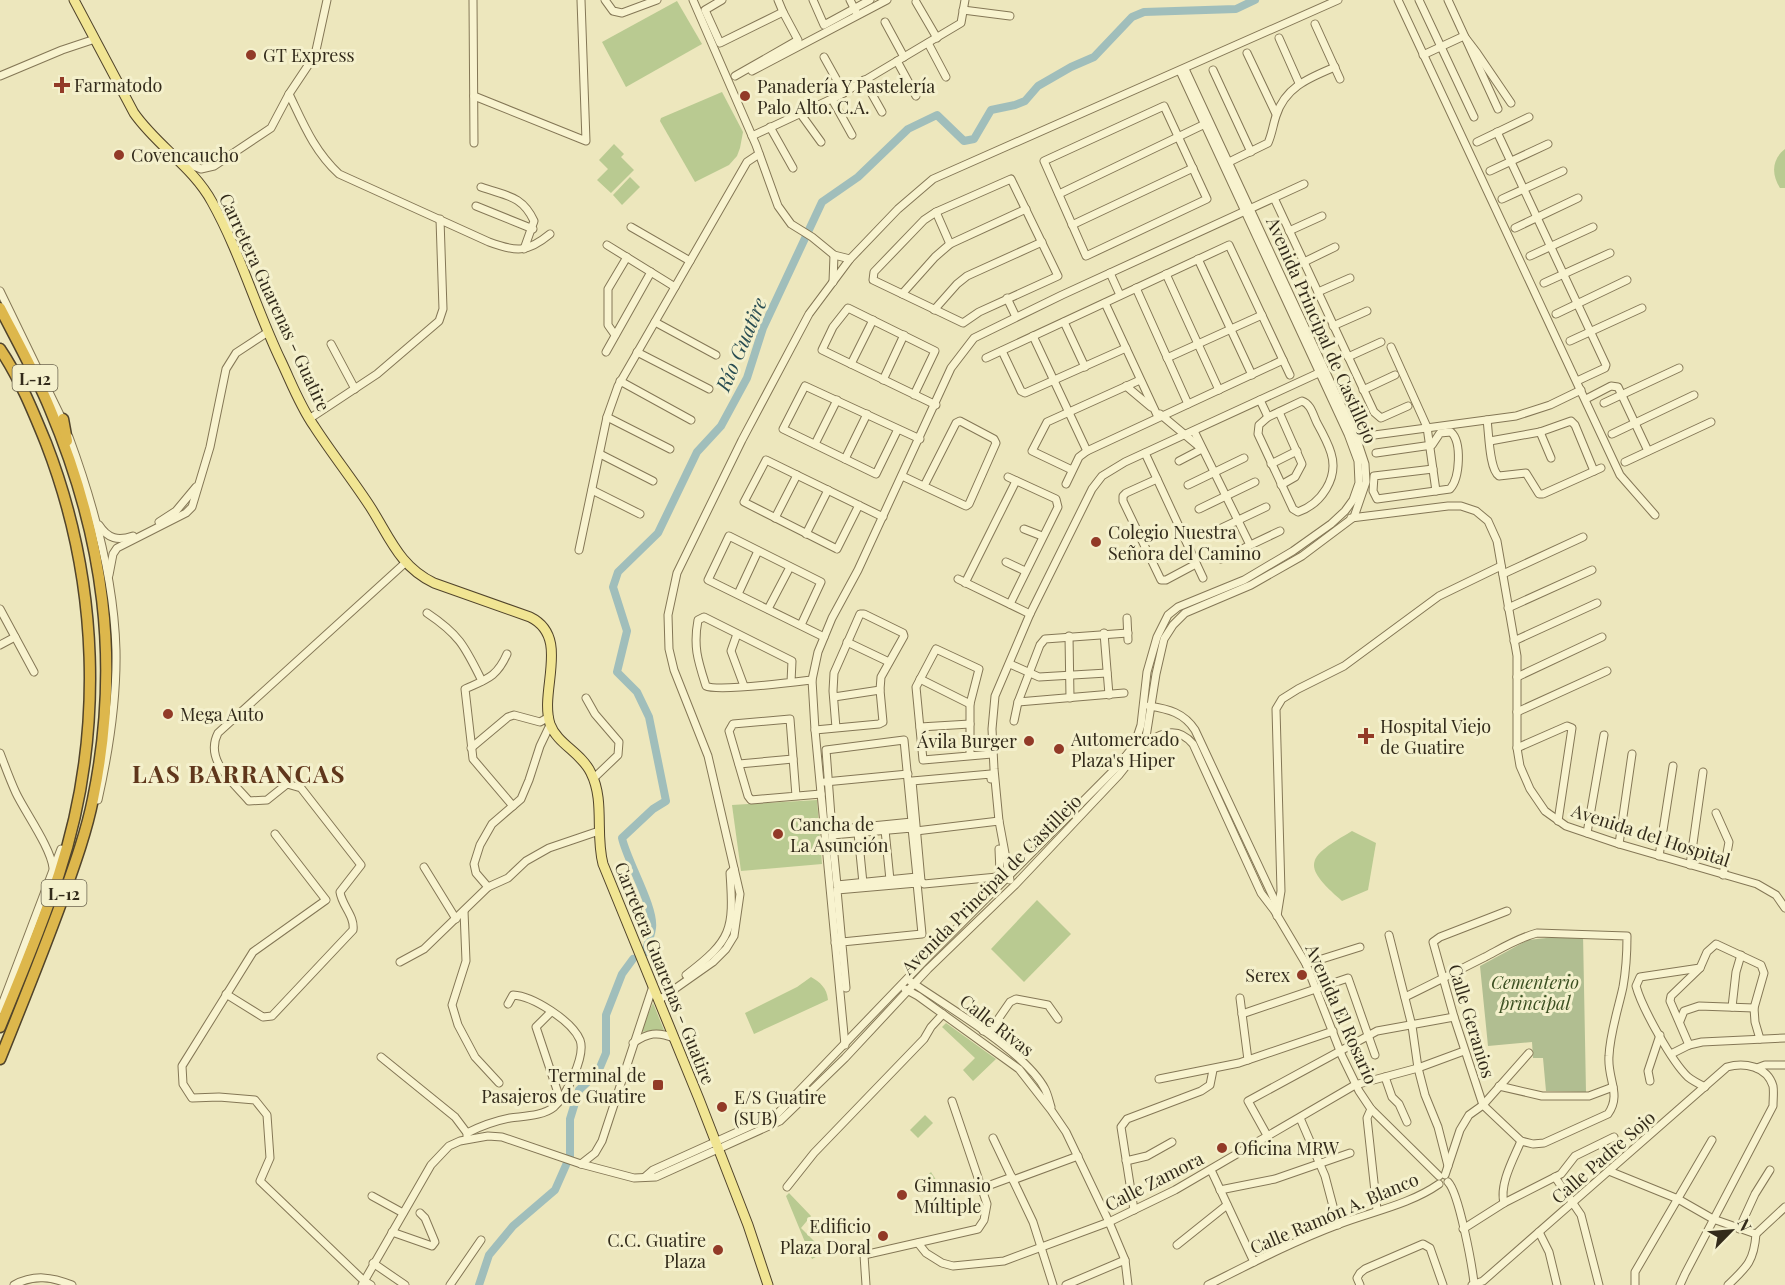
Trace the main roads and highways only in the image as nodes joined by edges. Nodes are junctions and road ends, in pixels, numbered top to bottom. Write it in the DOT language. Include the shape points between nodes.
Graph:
graph roads {
  1 [pos="74,0"];
  2 [pos="0,308"];
  3 [pos="0,349"];
  4 [pos="63,419"];
  5 [pos="67,455"];
  6 [pos="83,475"];
  7 [pos="0,1027"];
  8 [pos="0,1059"];
  9 [pos="768,1285"];
  1 -- 9 [label="main road, Carretera Guarenas - Guatire" via="134,113 202,186 218,212 309,418 405,563 434,583 530,617 543,626 549,637 550,721 594,778 603,864 748,1225"];
  2 -- 5 [label="highway, L-12" via="50,408"];
  3 -- 7 [label="highway, L-12" via="36,418 67,501 85,588 91,663 87,736 60,873"];
  4 -- 5 [label="highway"];
  5 -- 6 [label="highway"];
  5 -- 8 [label="highway, L-12" via="88,520 100,575 107,694 102,750 93,800 70,878"];
}
